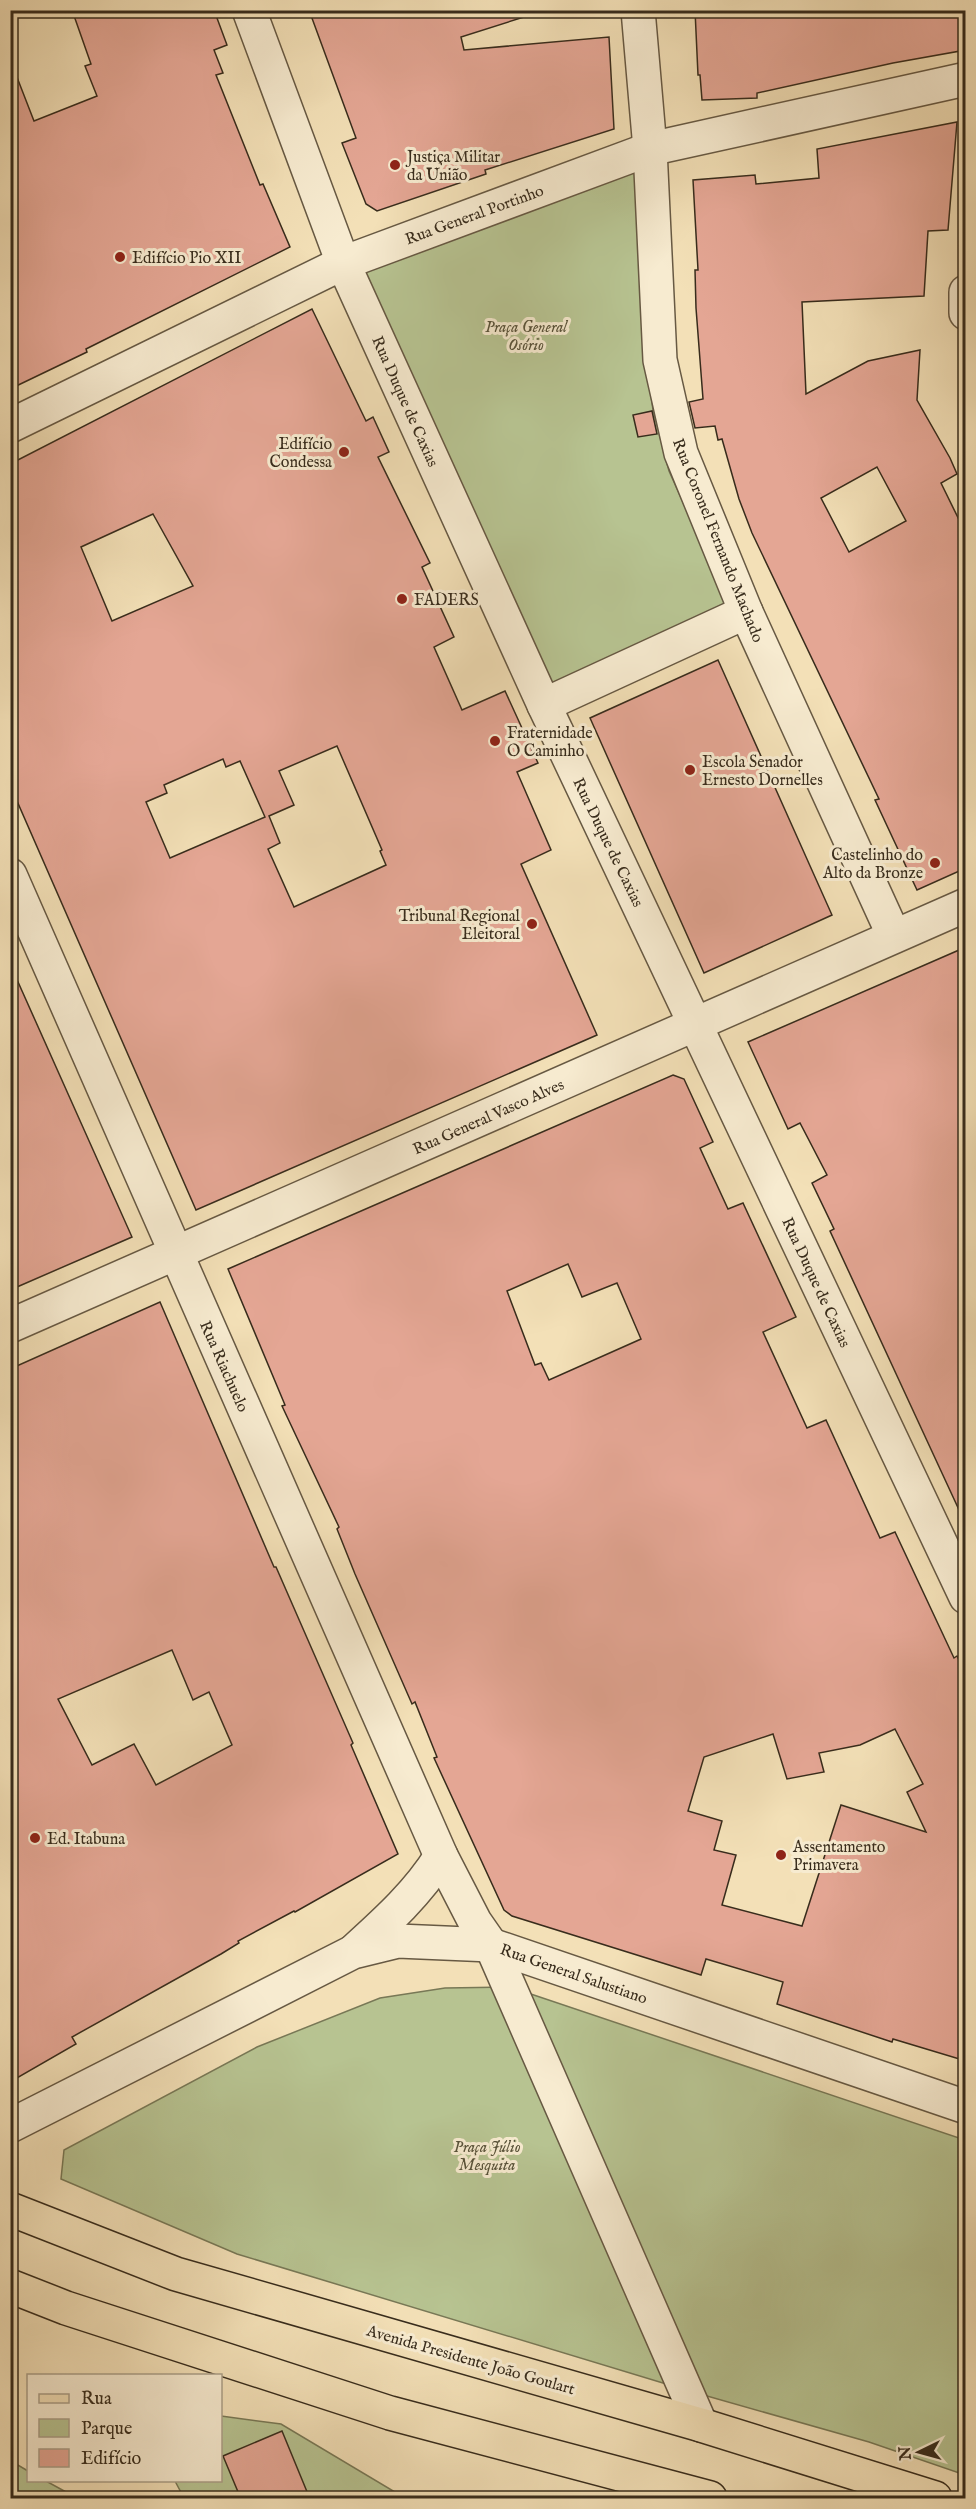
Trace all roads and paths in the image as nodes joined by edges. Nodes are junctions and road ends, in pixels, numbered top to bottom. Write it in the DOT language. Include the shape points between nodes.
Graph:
graph roads {
  1 [pos="249,10"];
  2 [pos="638,10"];
  3 [pos="966,79"];
  4 [pos="650,149"];
  5 [pos="343,263"];
  6 [pos="966,292"];
  7 [pos="966,313"];
  8 [pos="10,426"];
  9 [pos="746,612"];
  10 [pos="544,705"];
  11 [pos="10,875"];
  12 [pos="966,905"];
  13 [pos="894,936"];
  14 [pos="696,1023"];
  15 [pos="176,1254"];
  16 [pos="10,1326"];
  17 [pos="966,1597"];
  18 [pos="441,1856"];
  19 [pos="491,1945"];
  20 [pos="353,1952"];
  21 [pos="966,2107"];
  22 [pos="19,2122"];
  23 [pos="10,2210"];
  24 [pos="10,2286"];
  25 [pos="701,2425"];
  26 [pos="710,2499"];
  27 [pos="935,2499"];
  1 -- 5 [label="street, Rua Duque de Caxias"];
  2 -- 4 [label="street, Rua Coronel Fernando Machado"];
  3 -- 4 [label="street, Rua General Portinho"];
  4 -- 5 [label="street, Rua General Portinho"];
  4 -- 9 [label="street, Rua Coronel Fernando Machado" via="660,360 681,453"];
  5 -- 8 [label="street, Rua General Portinho"];
  5 -- 10 [label="street, Rua Duque de Caxias"];
  6 -- 7 [label="street"];
  9 -- 10 [label="street"];
  9 -- 13 [label="street, Rua Coronel Fernando Machado"];
  10 -- 14 [label="street, Rua Duque de Caxias"];
  11 -- 15 [label="street, Rua Riachuelo"];
  12 -- 13 [label="street, Rua General Vasco Alves"];
  13 -- 14 [label="street, Rua General Vasco Alves"];
  14 -- 15 [label="street, Rua General Vasco Alves"];
  14 -- 17 [label="street, Rua Duque de Caxias"];
  15 -- 16 [label="street, Rua General Vasco Alves"];
  15 -- 18 [label="street, Rua Riachuelo"];
  18 -- 19 [label="street, Rua Riachuelo"];
  18 -- 20 [label="street" via="425,1883"];
  19 -- 20 [label="street, Rua General Salustiano" via="398,1941"];
  19 -- 21 [label="street, Rua General Salustiano"];
  19 -- 25 [label="street"];
  20 -- 22 [label="street, Rua General Salustiano"];
  23 -- 25 [label="main road, Avenida Presidente João Goulart" via="176,2274"];
  24 -- 26 [label="main road" via="77,2312 390,2413"];
  25 -- 27 [label="main road, Avenida Presidente João Goulart"];
}
